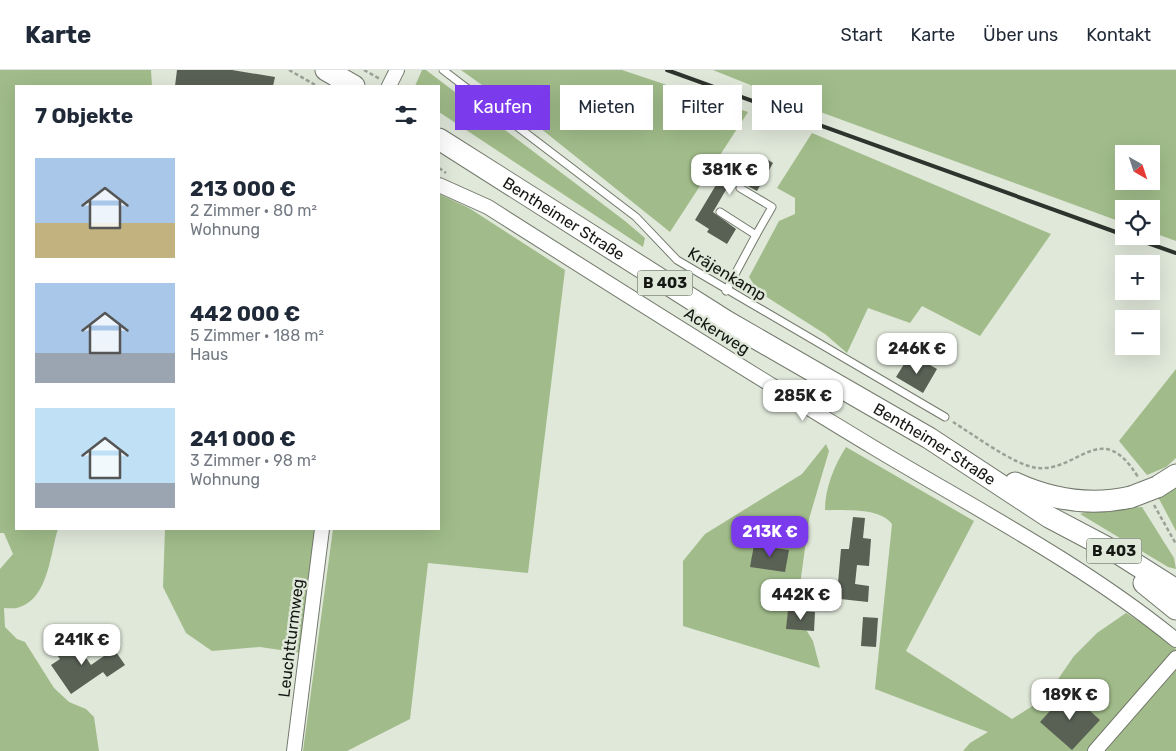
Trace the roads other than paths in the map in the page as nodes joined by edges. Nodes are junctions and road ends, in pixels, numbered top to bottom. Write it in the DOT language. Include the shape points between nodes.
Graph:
graph roads {
  1 [pos="326,70"];
  2 [pos="397,70"];
  3 [pos="443,70"];
  4 [pos="352,85"];
  5 [pos="390,85"];
  6 [pos="440,140"];
  7 [pos="440,185"];
  8 [pos="740,188"];
  9 [pos="720,212"];
  10 [pos="756,235"];
  11 [pos="726,290"];
  12 [pos="946,417"];
  13 [pos="949,452"];
  14 [pos="1176,475"];
  15 [pos="1049,517"];
  16 [pos="322,530"];
  17 [pos="1176,590"];
  18 [pos="1176,609"];
  19 [pos="1176,640"];
  20 [pos="1176,658"];
  21 [pos="294,751"];
  22 [pos="1095,751"];
  1 -- 4 [label="main road"];
  2 -- 5 [label="street"];
  3 -- 11 [label="lane, Kräjenkamp" via="636,217 677,260"];
  6 -- 13 [label="main road, Bentheimer Straße / B 403" via="726,321"];
  7 -- 19 [label="street, Ackerweg" via="488,208 776,389 1060,556"];
  8 -- 10 [label="lane" via="772,206"];
  9 -- 10 [label="lane"];
  10 -- 11 [label="lane"];
  11 -- 12 [label="lane, Kräjenkamp"];
  13 -- 14 [label="main road" via="1030,490 1056,498 1098,502 1145,491"];
  13 -- 15 [label="main road, Bentheimer Straße / B 403"];
  15 -- 17 [label="main road, Bentheimer Straße / B 403" via="1121,555"];
  15 -- 18 [label="main road"];
  16 -- 21 [label="street, Leuchtturmweg"];
  20 -- 22 [label="street"];
}
